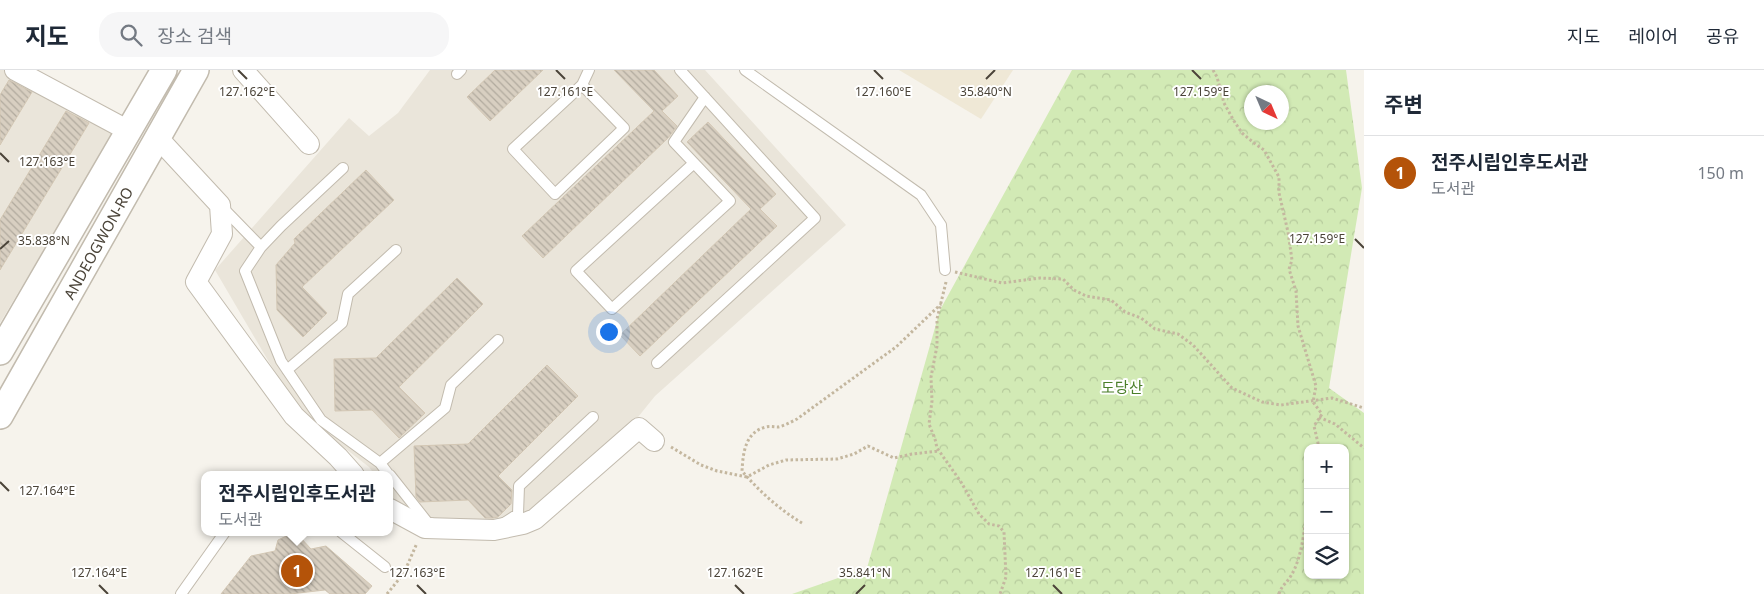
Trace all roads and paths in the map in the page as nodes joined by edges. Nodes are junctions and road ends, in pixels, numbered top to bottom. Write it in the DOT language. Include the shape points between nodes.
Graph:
graph roads {
  1 [pos="15,70"];
  2 [pos="164,70"];
  3 [pos="196,70"];
  4 [pos="243,70"];
  5 [pos="589,70"];
  6 [pos="680,70"];
  7 [pos="744,70"];
  8 [pos="1213,70"];
  9 [pos="582,85"];
  10 [pos="705,97"];
  11 [pos="129,131"];
  12 [pos="157,137"];
  13 [pos="309,144"];
  14 [pos="694,163"];
  15 [pos="343,168"];
  16 [pos="220,205"];
  17 [pos="262,247"];
  18 [pos="396,250"];
  19 [pos="945,270"];
  20 [pos="941,304"];
  21 [pos="498,340"];
  22 [pos="0,352"];
  23 [pos="657,363"];
  24 [pos="287,370"];
  25 [pos="1314,400"];
  26 [pos="1364,408"];
  27 [pos="0,416"];
  28 [pos="593,417"];
  29 [pos="1319,417"];
  30 [pos="654,442"];
  31 [pos="1318,444"];
  32 [pos="1364,448"];
  33 [pos="939,451"];
  34 [pos="380,463"];
  35 [pos="351,471"];
  36 [pos="386,471"];
  37 [pos="747,477"];
  38 [pos="393,480"];
  39 [pos="393,511"];
  40 [pos="802,523"];
  41 [pos="430,528"];
  42 [pos="1304,532"];
  43 [pos="223,536"];
  44 [pos="346,536"];
  45 [pos="386,567"];
  46 [pos="181,594"];
  47 [pos="387,594"];
  48 [pos="1000,594"];
  49 [pos="1279,594"];
  1 -- 11 [label="street"];
  2 -- 11 [label="street, ANDEOGWON-RO"];
  3 -- 12 [label="street, ANDEOGWON-RO"];
  4 -- 13 [label="street"];
  5 -- 9 [label="lane"];
  6 -- 10 [label="lane"];
  7 -- 19 [label="lane" via="921,195 941,225"];
  8 -- 25 [label="path" via="1234,121 1242,133 1264,150 1279,177 1278,194 1292,260 1289,269 1296,291 1298,326 1316,386"];
  9 -- 9 [label="lane" via="513,149 555,194 624,128"];
  10 -- 14 [label="lane" via="674,142"];
  10 -- 23 [label="lane" via="815,218"];
  11 -- 22 [label="street, ANDEOGWON-RO"];
  12 -- 16 [label="street"];
  12 -- 27 [label="street, ANDEOGWON-RO"];
  14 -- 14 [label="lane" via="730,201 612,309 576,271"];
  15 -- 17 [label="lane"];
  16 -- 17 [label="lane"];
  16 -- 35 [label="street" via="222,234 196,282 294,416"];
  17 -- 24 [label="lane" via="245,271"];
  18 -- 24 [label="lane" via="348,294 342,323"];
  19 -- 20 [label="path" via="946,286"];
  19 -- 25 [label="path" via="1002,283 1040,278 1063,279 1086,296 1111,300 1155,329 1178,334 1193,344 1232,388 1254,399 1281,405"];
  20 -- 33 [label="path" via="931,377 929,424"];
  20 -- 37 [label="path" via="896,347 796,419 753,433 743,455 742,471"];
  21 -- 34 [label="lane" via="451,385 445,408"];
  24 -- 34 [label="lane" via="321,420"];
  25 -- 26 [label="path" via="1332,398"];
  25 -- 29 [label="path" via="1322,414"];
  28 -- 38 [label="lane" via="519,486 518,514 492,527 428,523"];
  29 -- 31 [label="path" via="1314,426"];
  29 -- 32 [label="path" via="1335,424"];
  30 -- 37 [label="path" via="672,447 701,465"];
  30 -- 41 [label="street" via="639,428 536,518 523,524 494,530"];
  33 -- 37 [label="path" via="894,458 868,446 837,459 786,460"];
  33 -- 48 [label="path" via="979,514 1004,532 1006,577"];
  34 -- 36 [label="lane"];
  37 -- 40 [label="path"];
  39 -- 41 [label="street"];
  41 -- 47 [label="path" via="418,541 404,572"];
  42 -- 49 [label="path" via="1292,575"];
  43 -- 46 [label="lane"];
  44 -- 45 [label="lane"];
}
